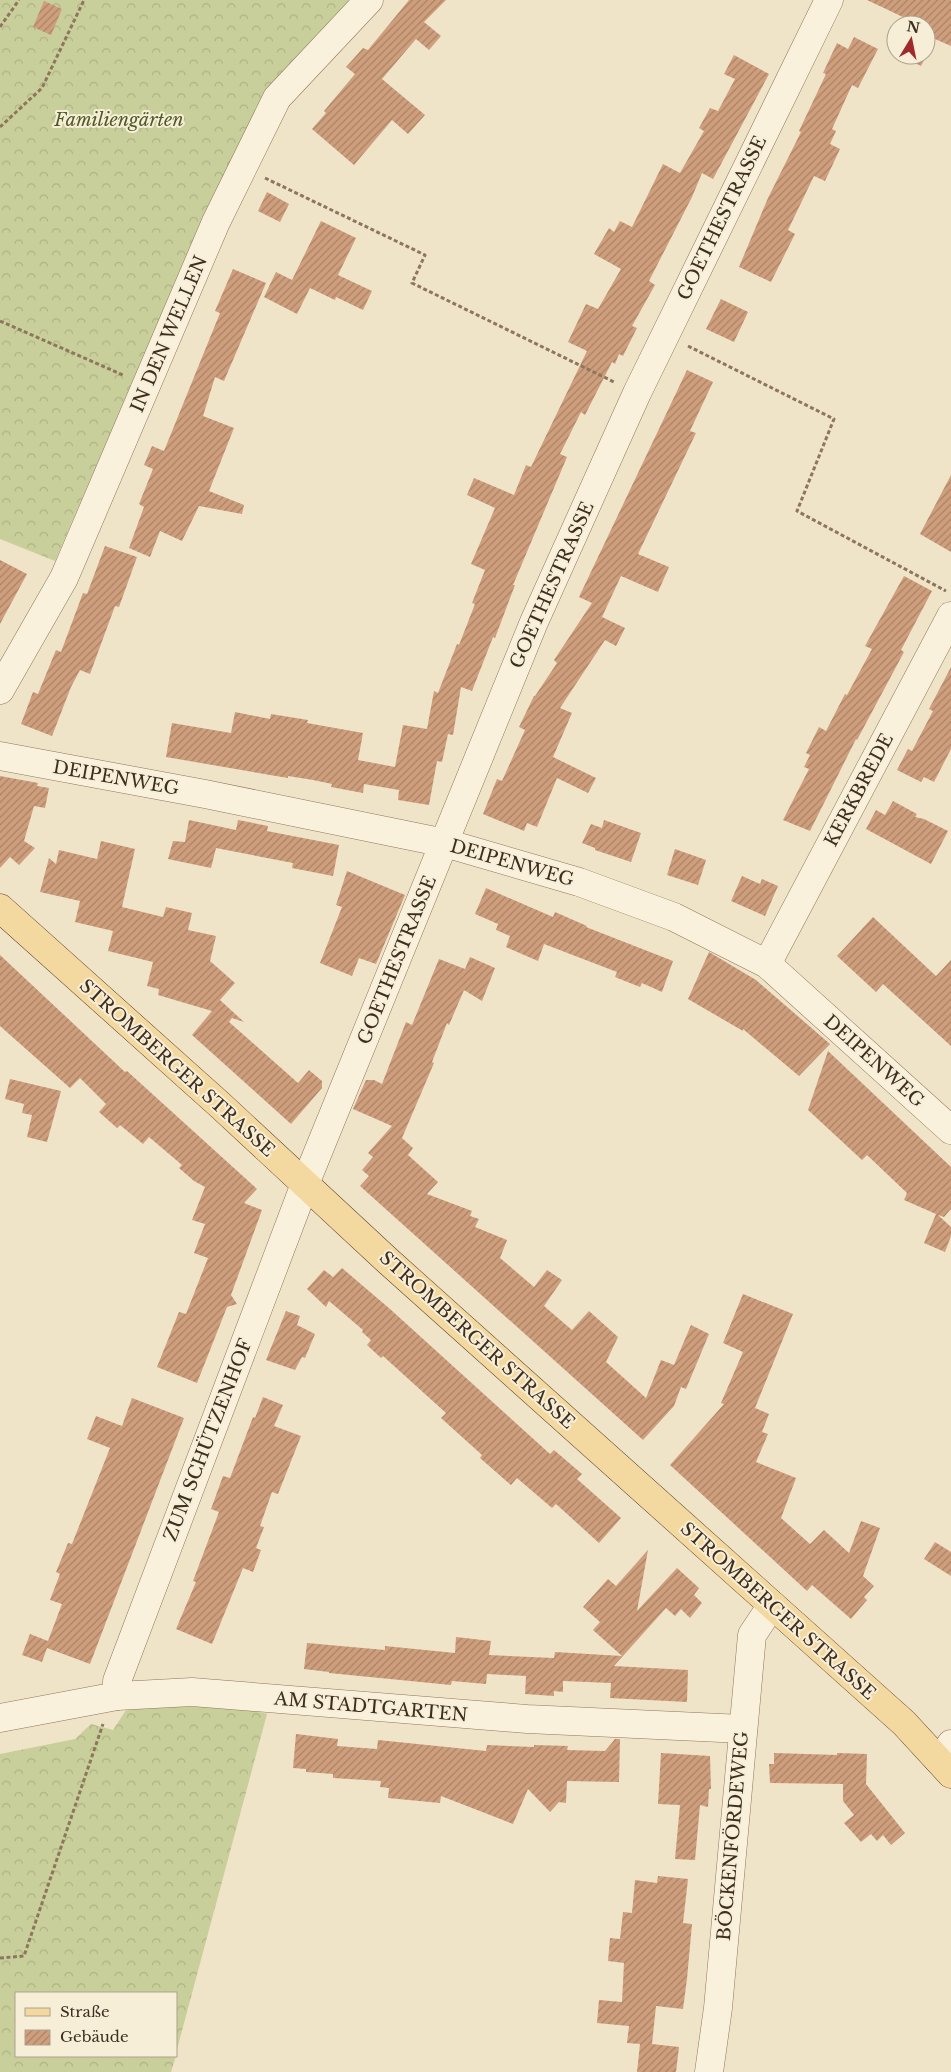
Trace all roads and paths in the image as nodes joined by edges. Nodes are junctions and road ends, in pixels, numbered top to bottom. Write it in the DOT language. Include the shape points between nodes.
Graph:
graph roads {
  1 [pos="19,0"];
  2 [pos="84,0"];
  3 [pos="369,0"];
  4 [pos="829,0"];
  5 [pos="0,27"];
  6 [pos="0,127"];
  7 [pos="243,167"];
  8 [pos="0,321"];
  9 [pos="665,336"];
  10 [pos="147,386"];
  11 [pos="637,393"];
  12 [pos="951,593"];
  13 [pos="951,616"];
  14 [pos="0,690"];
  15 [pos="0,756"];
  16 [pos="445,843"];
  17 [pos="0,908"];
  18 [pos="766,964"];
  19 [pos="951,1130"];
  20 [pos="305,1184"];
  21 [pos="772,1605"];
  22 [pos="117,1696"];
  23 [pos="0,1718"];
  24 [pos="743,1729"];
  25 [pos="948,1760"];
  26 [pos="0,1958"];
  27 [pos="708,2072"];
  1 -- 5 [label="path"];
  2 -- 6 [label="path" via="42,88"];
  3 -- 7 [label="street, IN DEN WELLEN" via="277,98"];
  4 -- 9 [label="street, GOETHESTRASSE"];
  7 -- 10 [label="street, IN DEN WELLEN" via="216,222"];
  7 -- 11 [label="path" via="425,254 412,283"];
  8 -- 10 [label="path"];
  9 -- 11 [label="street, GOETHESTRASSE"];
  9 -- 12 [label="path" via="834,419 797,511"];
  10 -- 14 [label="street, IN DEN WELLEN" via="64,578"];
  11 -- 16 [label="street, GOETHESTRASSE" via="534,622"];
  13 -- 18 [label="street, KERKBREDE"];
  15 -- 16 [label="street, DEIPENWEG"];
  16 -- 18 [label="street, DEIPENWEG" via="579,882 674,917"];
  16 -- 20 [label="street, GOETHESTRASSE"];
  17 -- 20 [label="main road, STROMBERGER STRASSE"];
  18 -- 19 [label="street, DEIPENWEG"];
  20 -- 21 [label="main road, STROMBERGER STRASSE"];
  20 -- 22 [label="street, ZUM SCHÜTZENHOF" via="117,1681"];
  21 -- 24 [label="street, BÖCKENFÖRDEWEG" via="752,1635"];
  21 -- 25 [label="main road, STROMBERGER STRASSE"];
  22 -- 23 [label="street, AM STADTGARTEN"];
  22 -- 24 [label="street, AM STADTGARTEN" via="192,1692 527,1719"];
  22 -- 26 [label="path" via="101,1728 24,1956"];
  24 -- 27 [label="street, BÖCKENFÖRDEWEG" via="718,2008"];
}
